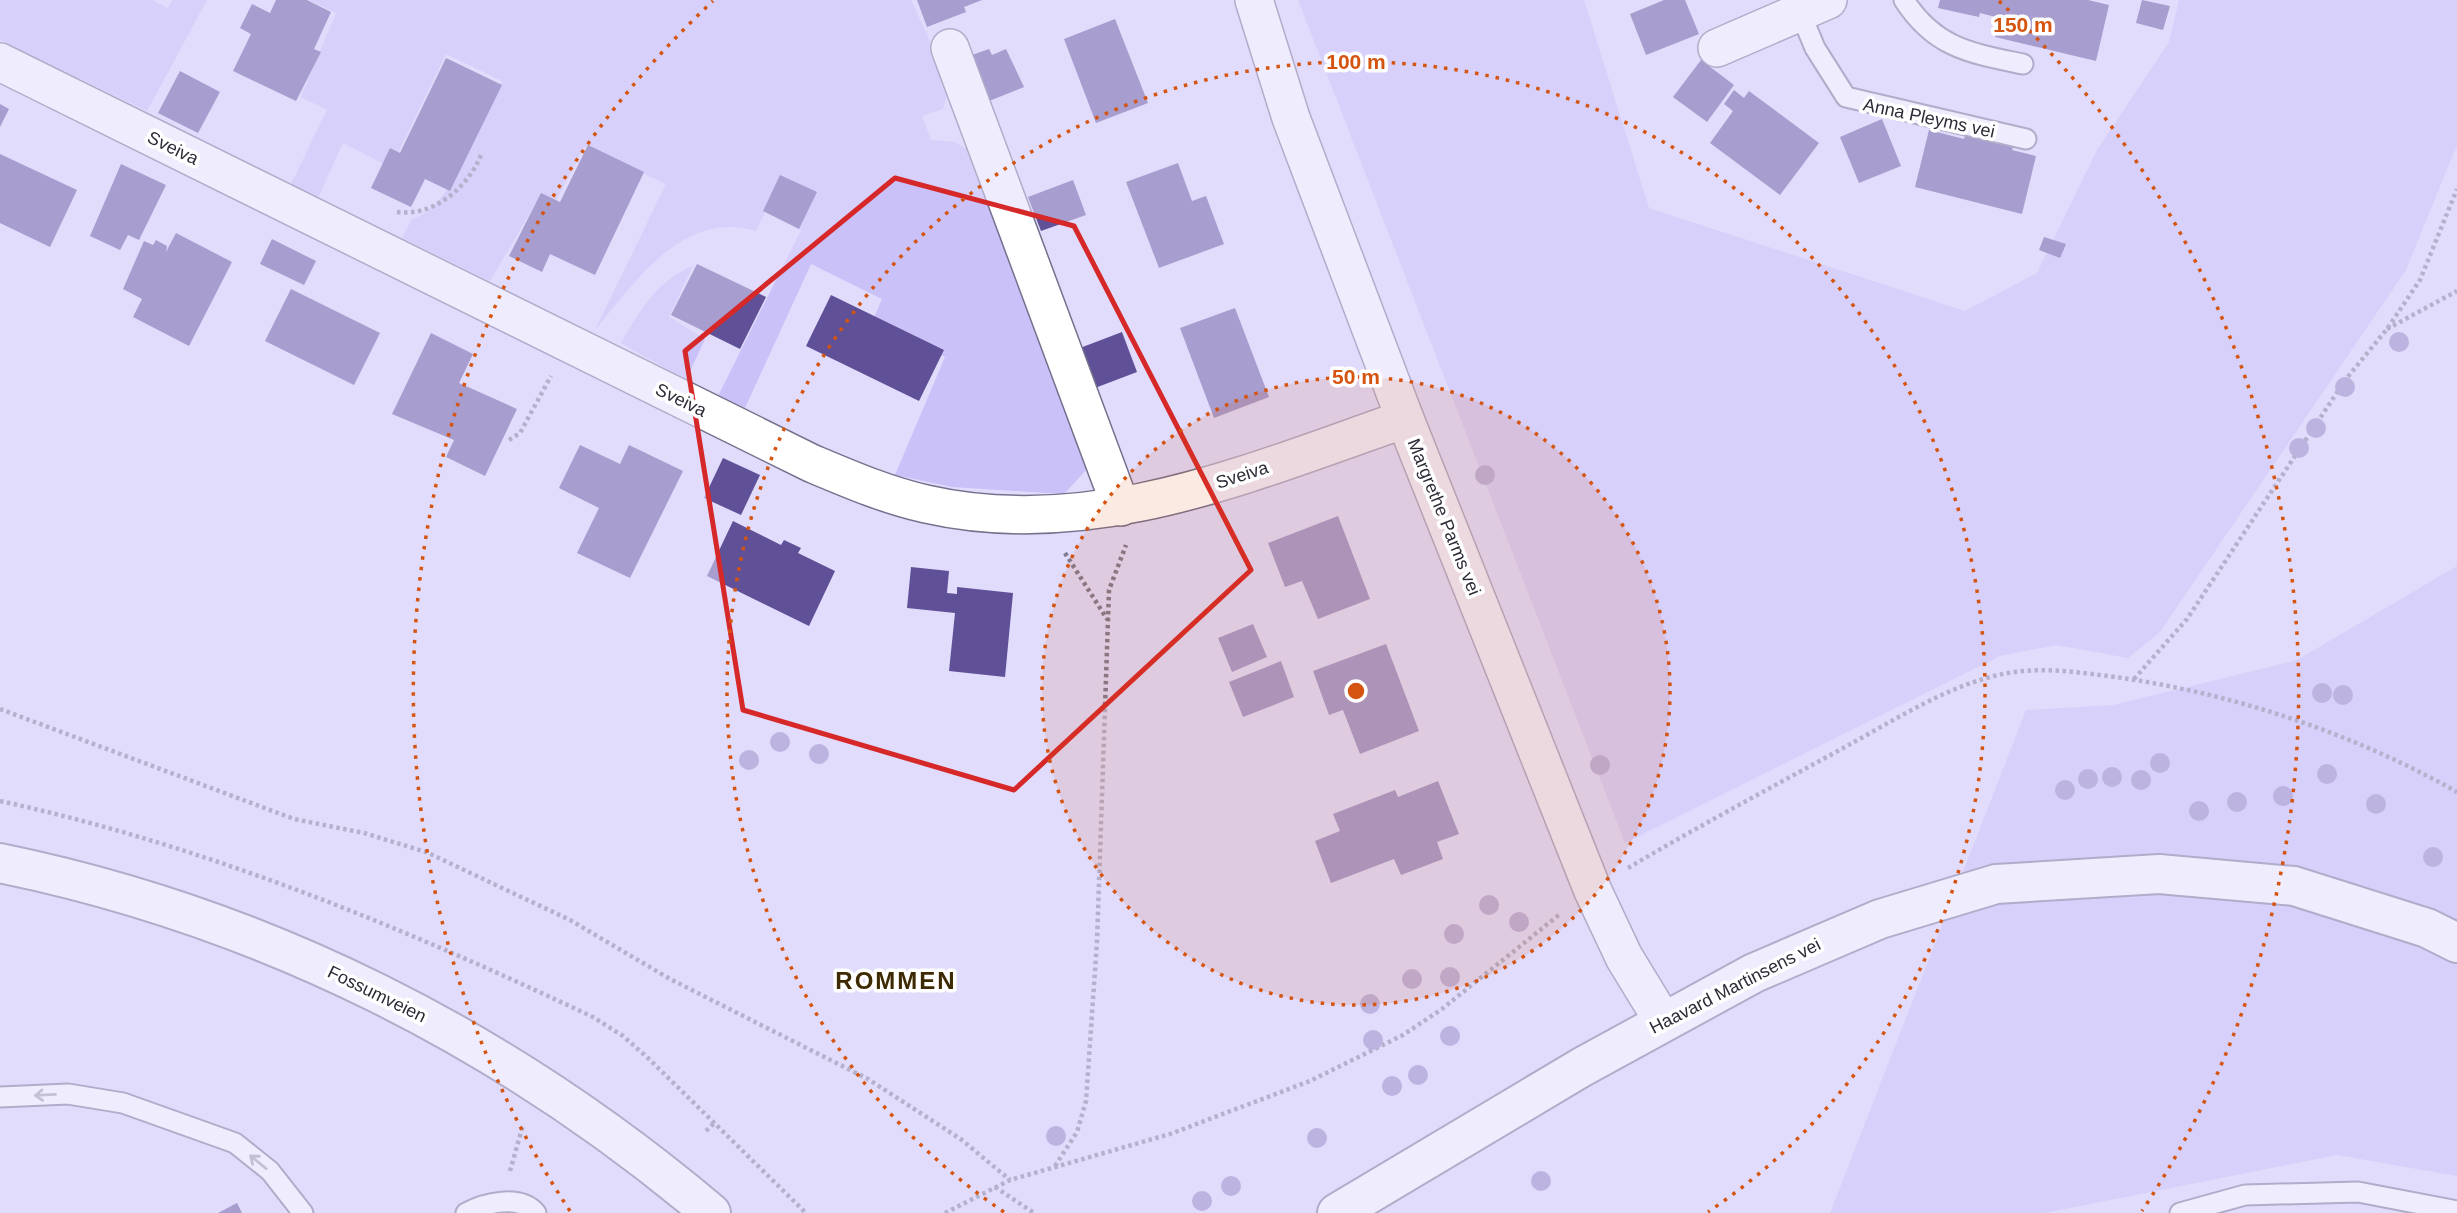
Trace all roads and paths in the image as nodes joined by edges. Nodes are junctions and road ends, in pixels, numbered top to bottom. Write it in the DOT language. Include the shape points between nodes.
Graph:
graph roads {
  1 [pos="1254,0"];
  2 [pos="1904,0"];
  3 [pos="1814,6"];
  4 [pos="950,48"];
  5 [pos="1717,48"];
  6 [pos="0,62"];
  7 [pos="2023,64"];
  8 [pos="2026,139"];
  9 [pos="481,155"];
  10 [pos="2457,189"];
  11 [pos="389,208"];
  12 [pos="2457,291"];
  13 [pos="2387,329"];
  14 [pos="568,345"];
  15 [pos="1405,419"];
  16 [pos="509,440"];
  17 [pos="1121,507"];
  18 [pos="1040,514"];
  19 [pos="1127,543"];
  20 [pos="1108,620"];
  21 [pos="2133,680"];
  22 [pos="0,709"];
  23 [pos="2457,792"];
  24 [pos="0,801"];
  25 [pos="0,863"];
  26 [pos="1621,873"];
  27 [pos="1563,911"];
  28 [pos="2457,943"];
  29 [pos="1663,1021"];
  30 [pos="0,1097"];
  31 [pos="527,1114"];
  32 [pos="714,1123"];
  33 [pos="706,1131"];
  34 [pos="1054,1166"];
  35 [pos="1010,1180"];
  36 [pos="995,1187"];
  37 [pos="502,1201"];
  38 [pos="2457,1211"];
  39 [pos="303,1213"];
  40 [pos="466,1213"];
  41 [pos="536,1213"];
  42 [pos="711,1213"];
  43 [pos="806,1213"];
  44 [pos="945,1213"];
  45 [pos="1034,1213"];
  46 [pos="1337,1213"];
  47 [pos="2179,1213"];
  1 -- 15 [label="street, Margrethe Parms vei" via="1292,118"];
  2 -- 7 [label="lane" via="1929,31 1947,44"];
  3 -- 5 [label="street, Anna Pleyms vei"];
  3 -- 8 [label="lane, Anna Pleyms vei" via="1815,48 1846,97"];
  4 -- 17 [label="street"];
  6 -- 14 [label="street, Sveiva"];
  9 -- 11 [label="path" via="460,189 435,204 409,213"];
  10 -- 13 [label="path" via="2420,279"];
  12 -- 13 [label="path"];
  13 -- 21 [label="path" via="2346,379 2187,619"];
  14 -- 16 [label="path" via="520,433"];
  14 -- 18 [label="street, Sveiva" via="876,490 928,505"];
  15 -- 17 [label="street, Sveiva" via="1228,481"];
  15 -- 29 [label="street, Margrethe Parms vei" via="1593,891 1624,957"];
  17 -- 18 [label="street, Sveiva"];
  18 -- 20 [label="path"];
  19 -- 20 [label="path" via="1109,590"];
  20 -- 34 [label="path" via="1097,942 1086,1101 1077,1132"];
  21 -- 23 [label="path" via="2234,699 2405,763"];
  21 -- 26 [label="path" via="2031,670 1942,696"];
  22 -- 35 [label="path" via="294,819 426,852 570,920 670,979 868,1079 962,1140"];
  24 -- 32 [label="path" via="173,845 265,876 541,993 623,1036"];
  25 -- 42 [label="street, Fossumveien" via="134,896 200,918 400,1003 547,1088"];
  27 -- 34 [label="path" via="1403,1035 1310,1081 1225,1115"];
  28 -- 29 [label="street, Haavard Martinsens vei" via="2427,928 2294,886 2159,874 1996,884 1816,944"];
  29 -- 46 [label="street, Haavard Martinsens vei"];
  39 -- 30 [label="lane, one-way" via="270,1171 235,1143 123,1103 68,1094"];
  31 -- 37 [label="path"];
  32 -- 33 [label="path"];
  32 -- 43 [label="path"];
  34 -- 35 [label="path"];
  35 -- 36 [label="path"];
  36 -- 44 [label="path"];
  36 -- 45 [label="path"];
  37 -- 40 [label="lane"];
  37 -- 41 [label="lane"];
  38 -- 47 [label="lane" via="2358,1192 2245,1195"];
}
